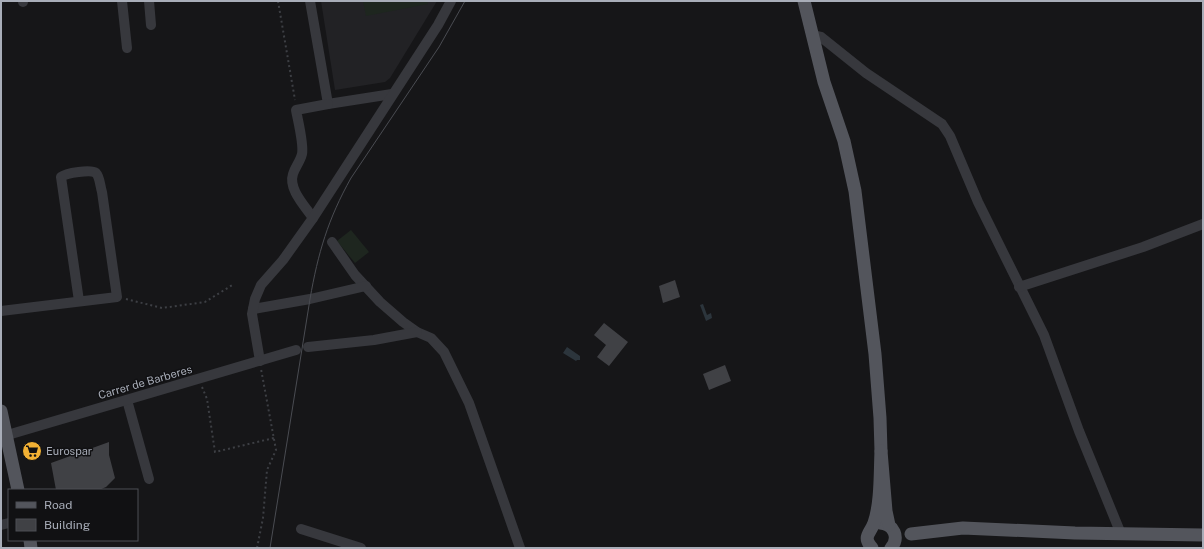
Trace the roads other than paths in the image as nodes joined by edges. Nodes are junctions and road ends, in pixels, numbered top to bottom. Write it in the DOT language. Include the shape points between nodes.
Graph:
graph roads {
  1 [pos="122,1"];
  2 [pos="149,1"];
  3 [pos="310,1"];
  4 [pos="451,1"];
  5 [pos="804,1"];
  6 [pos="151,25"];
  7 [pos="812,35"];
  8 [pos="127,48"];
  9 [pos="392,94"];
  10 [pos="328,104"];
  11 [pos="313,218"];
  12 [pos="1203,224"];
  13 [pos="332,242"];
  14 [pos="366,286"];
  15 [pos="1019,287"];
  16 [pos="78,301"];
  17 [pos="253,309"];
  18 [pos="1,311"];
  19 [pos="417,332"];
  20 [pos="308,348"];
  21 [pos="296,350"];
  22 [pos="260,361"];
  23 [pos="126,400"];
  24 [pos="1,411"];
  25 [pos="4,436"];
  26 [pos="881,451"];
  27 [pos="149,479"];
  28 [pos="18,489"];
  29 [pos="873,526"];
  30 [pos="301,529"];
  31 [pos="1121,534"];
  32 [pos="1203,535"];
  33 [pos="892,536"];
  34 [pos="361,548"];
  35 [pos="520,548"];
  36 [pos="871,548"];
  1 -- 8 [label="street"];
  2 -- 6 [label="street"];
  3 -- 10 [label="street"];
  4 -- 9 [label="street"];
  5 -- 7 [label="main road"];
  7 -- 15 [label="street" via="821,38 947,130"];
  7 -- 26 [label="main road" via="824,82 844,141 855,191 875,354"];
  9 -- 10 [label="street"];
  9 -- 11 [label="street"];
  10 -- 11 [label="street" via="296,110 302,153 291,179 295,191"];
  11 -- 17 [label="street" via="283,260 261,285"];
  12 -- 15 [label="street" via="1143,247"];
  13 -- 14 [label="street"];
  14 -- 17 [label="street"];
  14 -- 19 [label="street" via="394,315"];
  15 -- 31 [label="street" via="1044,335 1078,431"];
  16 -- 16 [label="street" via="118,297 102,192 98,177 91,171 69,173 61,177"];
  16 -- 18 [label="street"];
  17 -- 22 [label="street" via="254,332"];
  19 -- 20 [label="street"];
  19 -- 35 [label="street" via="431,338 444,352 469,403"];
  21 -- 22 [label="street, Carrer de Barberes"];
  22 -- 23 [label="street, Carrer de Barberes"];
  23 -- 25 [label="street, Carrer de Barberes"];
  23 -- 27 [label="street"];
  24 -- 25 [label="main road"];
  25 -- 28 [label="main road"];
  26 -- 29 [label="main road"];
  26 -- 33 [label="main road" via="886,511"];
  29 -- 33 [label="main road" via="881,523"];
  29 -- 36 [label="main road" via="867,536"];
  30 -- 34 [label="street"];
  31 -- 32 [label="main road"];
  31 -- 33 [label="main road" via="963,528"];
}
